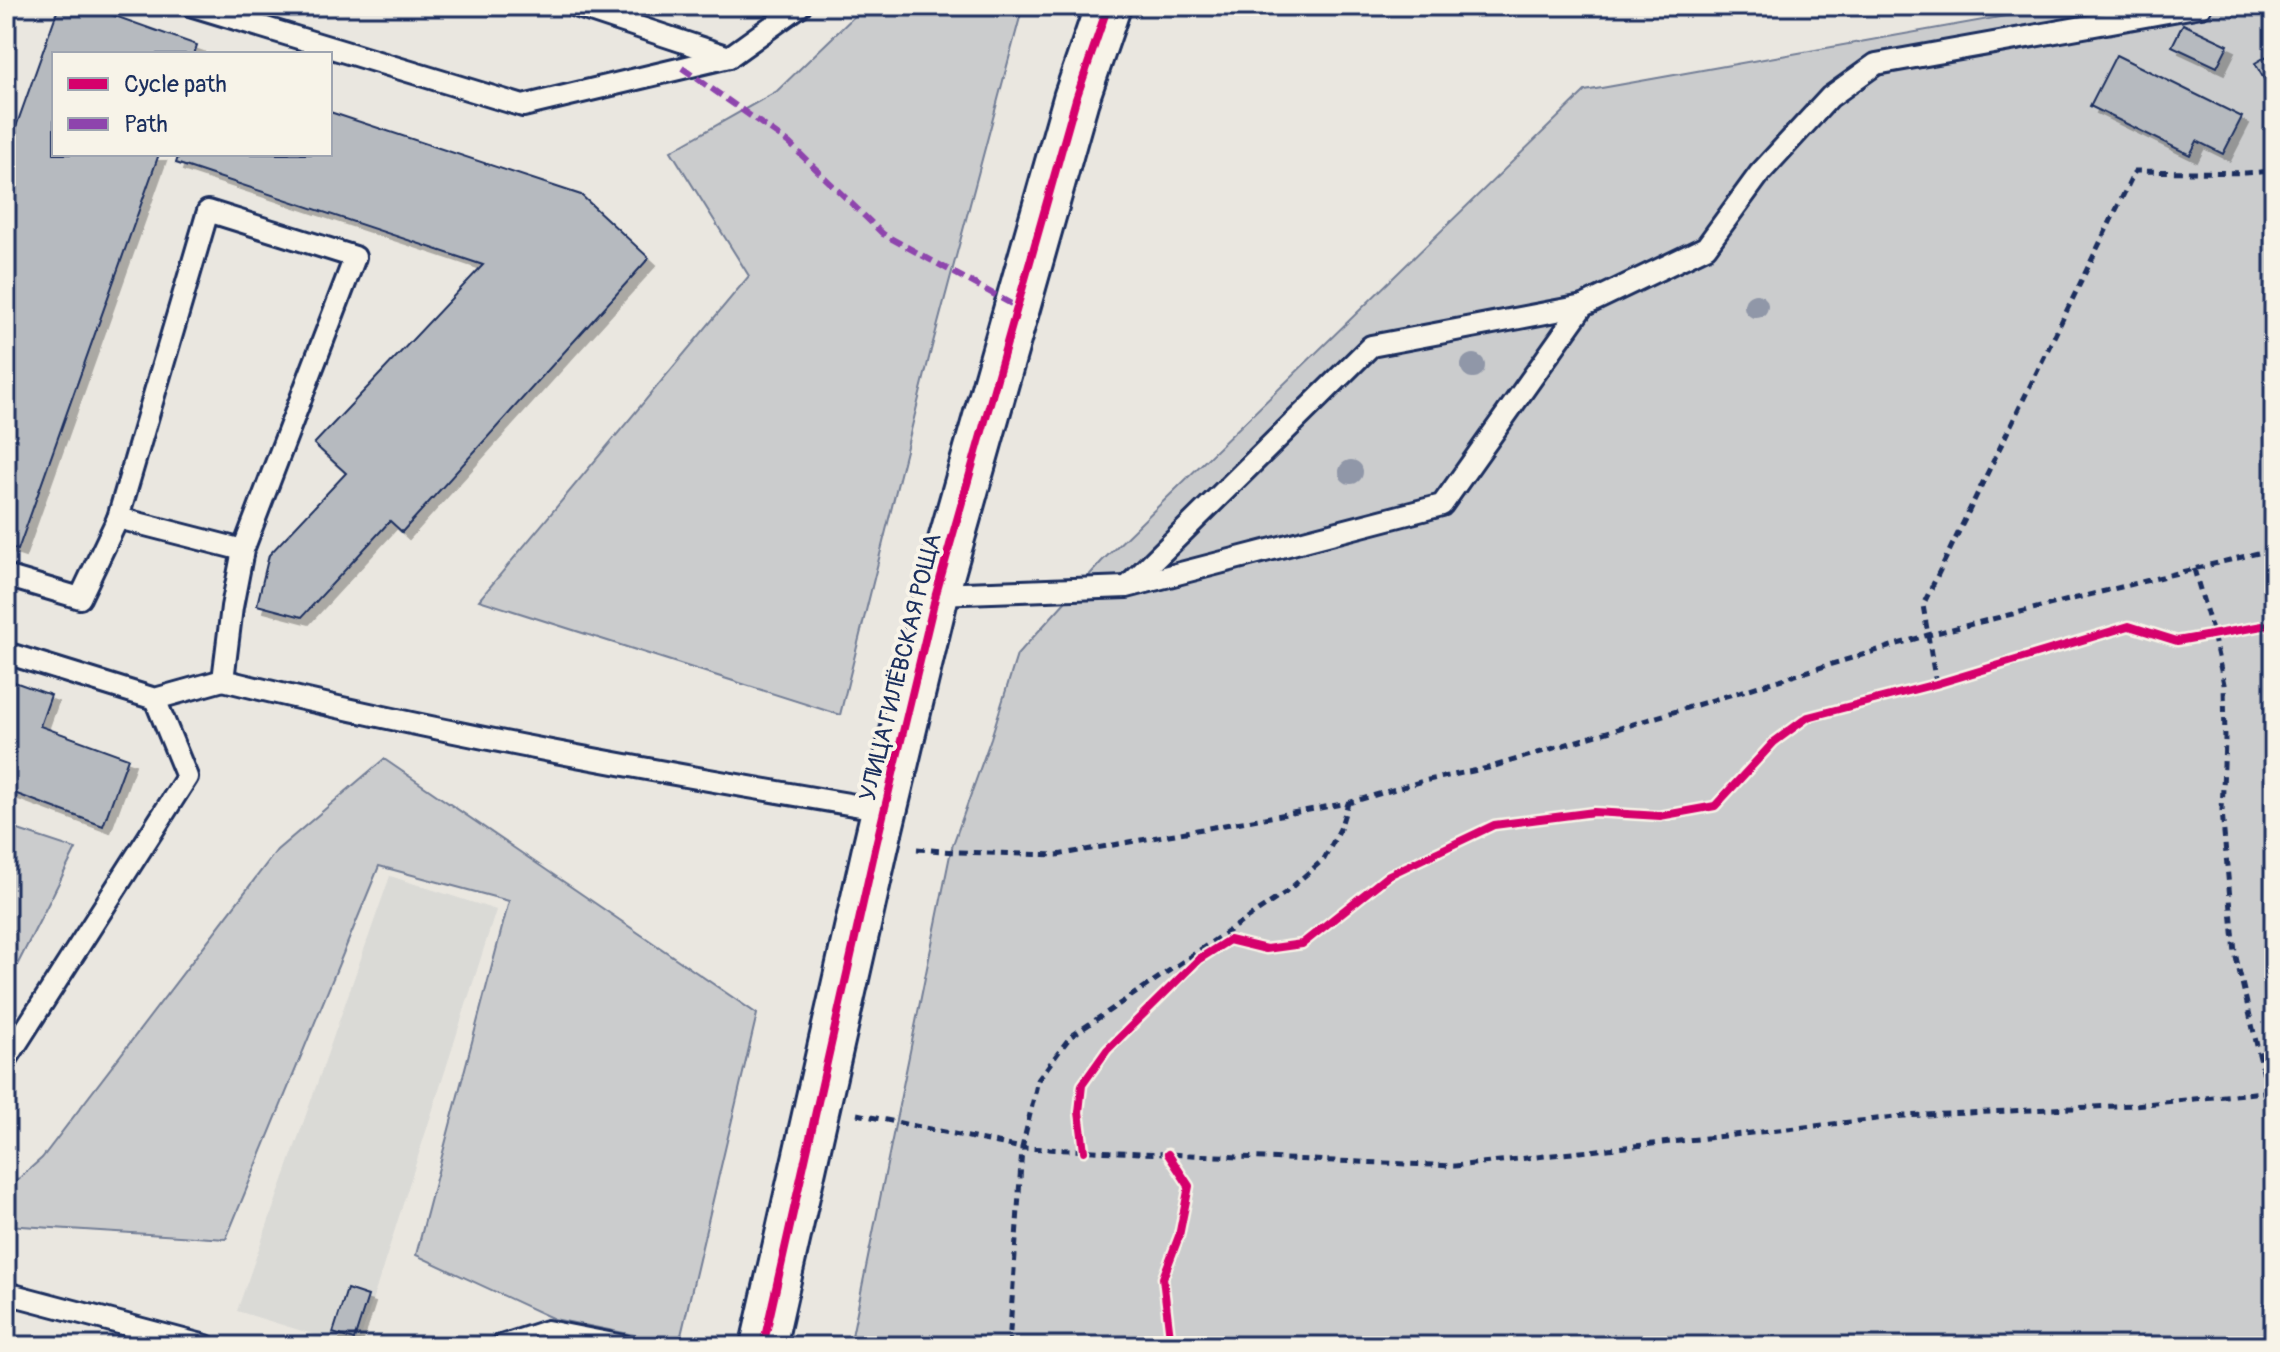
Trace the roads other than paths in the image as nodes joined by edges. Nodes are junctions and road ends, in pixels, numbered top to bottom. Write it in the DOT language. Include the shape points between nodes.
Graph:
graph roads {
  1 [pos="193,6"];
  2 [pos="575,6"];
  3 [pos="800,6"];
  4 [pos="1108,6"];
  5 [pos="2201,6"];
  6 [pos="729,57"];
  7 [pos="1583,306"];
  8 [pos="118,518"];
  9 [pos="243,550"];
  10 [pos="6,576"];
  11 [pos="1127,587"];
  12 [pos="936,594"];
  13 [pos="6,653"];
  14 [pos="223,680"];
  15 [pos="155,699"];
  16 [pos="880,827"];
  17 [pos="6,1060"];
  18 [pos="6,1293"];
  19 [pos="206,1346"];
  20 [pos="501,1346"];
  21 [pos="624,1346"];
  22 [pos="763,1346"];
  1 -- 6 [label="lane" via="523,106"];
  2 -- 6 [label="lane"];
  3 -- 6 [label="lane"];
  4 -- 12 [label="street, УЛИЦА ГИЛЁВСКАЯ РОЩА" via="1076,99"];
  5 -- 7 [label="lane" via="1876,64 1820,107 1760,173 1706,247"];
  7 -- 11 [label="lane" via="1371,346"];
  7 -- 11 [label="lane" via="1442,505"];
  8 -- 9 [label="lane"];
  8 -- 9 [label="lane" via="208,211 355,257"];
  8 -- 10 [label="lane" via="80,598"];
  9 -- 14 [label="lane"];
  11 -- 12 [label="lane"];
  12 -- 16 [label="street, УЛИЦА ГИЛЁВСКАЯ РОЩА"];
  13 -- 15 [label="lane"];
  14 -- 15 [label="lane"];
  14 -- 16 [label="lane" via="340,709 730,784"];
  15 -- 17 [label="lane" via="187,777"];
  16 -- 22 [label="street, УЛИЦА ГИЛЁВСКАЯ РОЩА"];
  18 -- 19 [label="lane"];
  20 -- 21 [label="lane" via="547,1331"];
}
